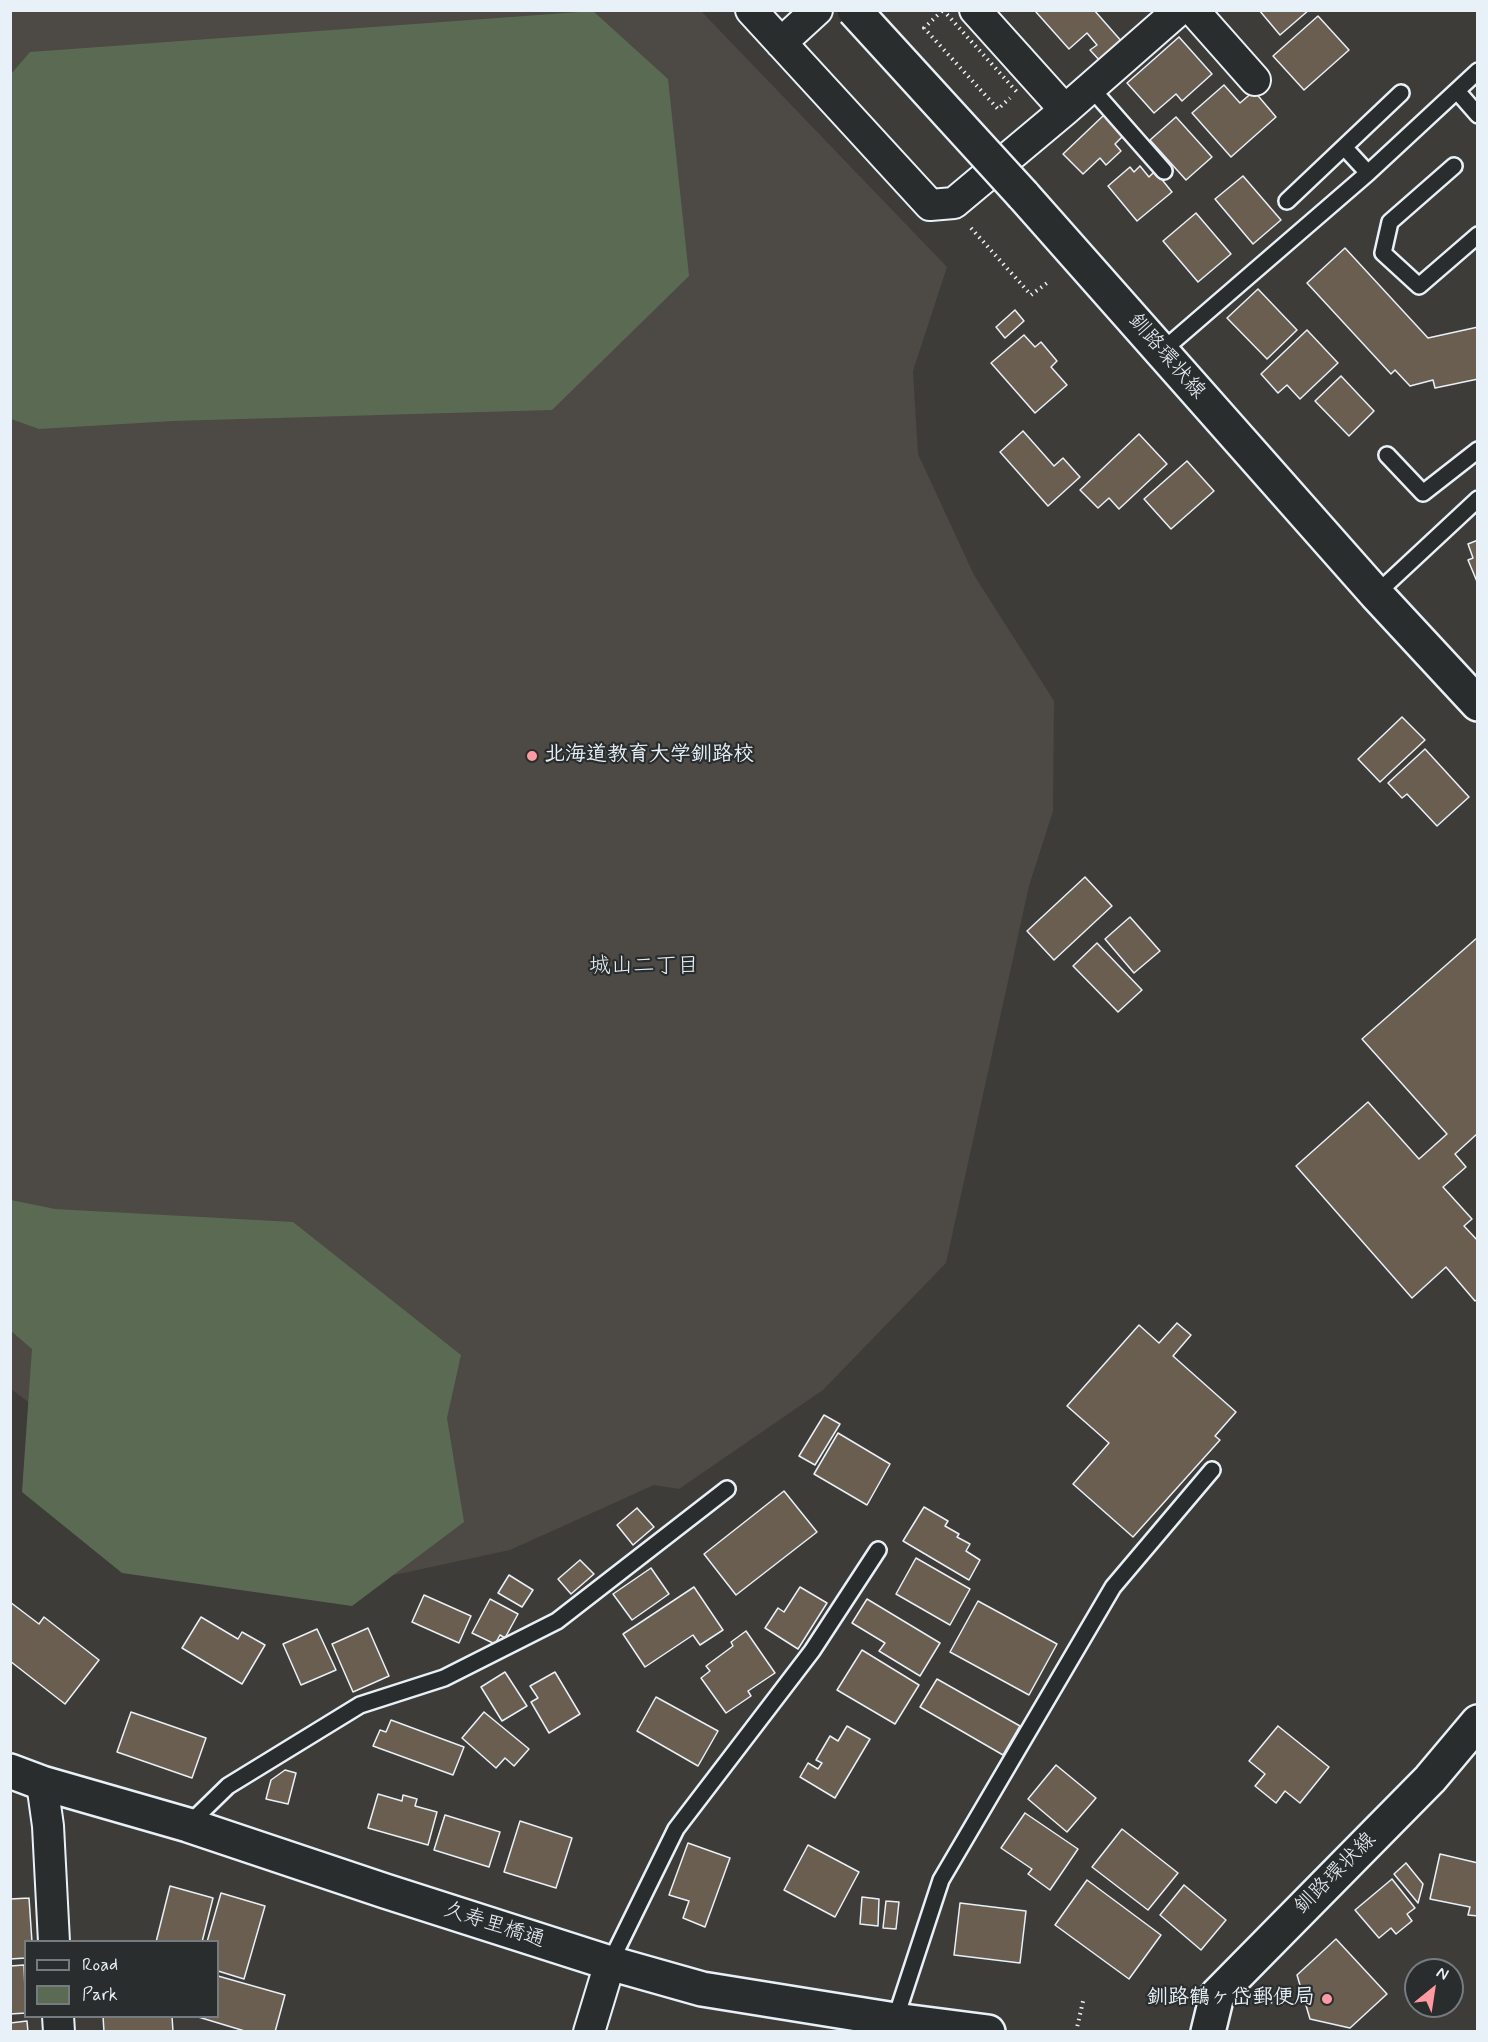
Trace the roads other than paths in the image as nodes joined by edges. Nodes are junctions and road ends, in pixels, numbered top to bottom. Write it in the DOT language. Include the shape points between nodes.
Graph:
graph roads {
  1 [pos="752,10"];
  2 [pos="817,10"];
  3 [pos="854,10"];
  4 [pos="975,10"];
  5 [pos="1179,10"];
  6 [pos="1193,10"];
  7 [pos="781,43"];
  8 [pos="1478,71"];
  9 [pos="1255,80"];
  10 [pos="1091,88"];
  11 [pos="1458,91"];
  12 [pos="1401,93"];
  13 [pos="1065,111"];
  14 [pos="1478,115"];
  15 [pos="1344,147"];
  16 [pos="1454,166"];
  17 [pos="1164,171"];
  18 [pos="1368,173"];
  19 [pos="1287,201"];
  20 [pos="1478,235"];
  21 [pos="1162,351"];
  22 [pos="1478,450"];
  23 [pos="1387,455"];
  24 [pos="1478,499"];
  25 [pos="1376,594"];
  26 [pos="1478,704"];
  27 [pos="1212,1470"];
  28 [pos="727,1489"];
  29 [pos="878,1550"];
  30 [pos="1478,1722"];
  31 [pos="10,1772"];
  32 [pos="42,1783"];
  33 [pos="188,1825"];
  34 [pos="54,1940"];
  35 [pos="610,1962"];
  36 [pos="896,2020"];
  37 [pos="589,2031"];
  38 [pos="988,2031"];
  39 [pos="1208,2031"];
  1 -- 7 [label="street"];
  2 -- 7 [label="street"];
  3 -- 21 [label="street, 釧路環状線, bridge"];
  4 -- 13 [label="street"];
  5 -- 10 [label="street"];
  6 -- 9 [label="street"];
  7 -- 13 [label="street" via="930,205 954,203"];
  8 -- 11 [label="lane"];
  10 -- 13 [label="street"];
  10 -- 17 [label="lane"];
  11 -- 14 [label="lane"];
  11 -- 18 [label="lane"];
  12 -- 15 [label="lane"];
  15 -- 18 [label="lane"];
  15 -- 19 [label="lane"];
  16 -- 20 [label="lane" via="1390,222 1383,253 1419,286"];
  18 -- 21 [label="lane"];
  21 -- 25 [label="street, 釧路環状線"];
  22 -- 23 [label="lane" via="1423,493"];
  24 -- 25 [label="lane"];
  25 -- 26 [label="street, 釧路環状線"];
  27 -- 36 [label="lane" via="1113,1587 941,1880"];
  28 -- 33 [label="lane" via="557,1621 444,1678 360,1705 228,1786"];
  29 -- 35 [label="lane" via="812,1652 676,1829"];
  30 -- 39 [label="street, 釧路環状線" via="1430,1779 1217,1995"];
  31 -- 32 [label="street, 久寿里橋通"];
  32 -- 33 [label="street, 久寿里橋通"];
  32 -- 34 [label="street"];
  33 -- 35 [label="street, 久寿里橋通"];
  35 -- 36 [label="street, 久寿里橋通" via="702,1989"];
  35 -- 37 [label="street"];
  36 -- 38 [label="street, 久寿里橋通"];
}
